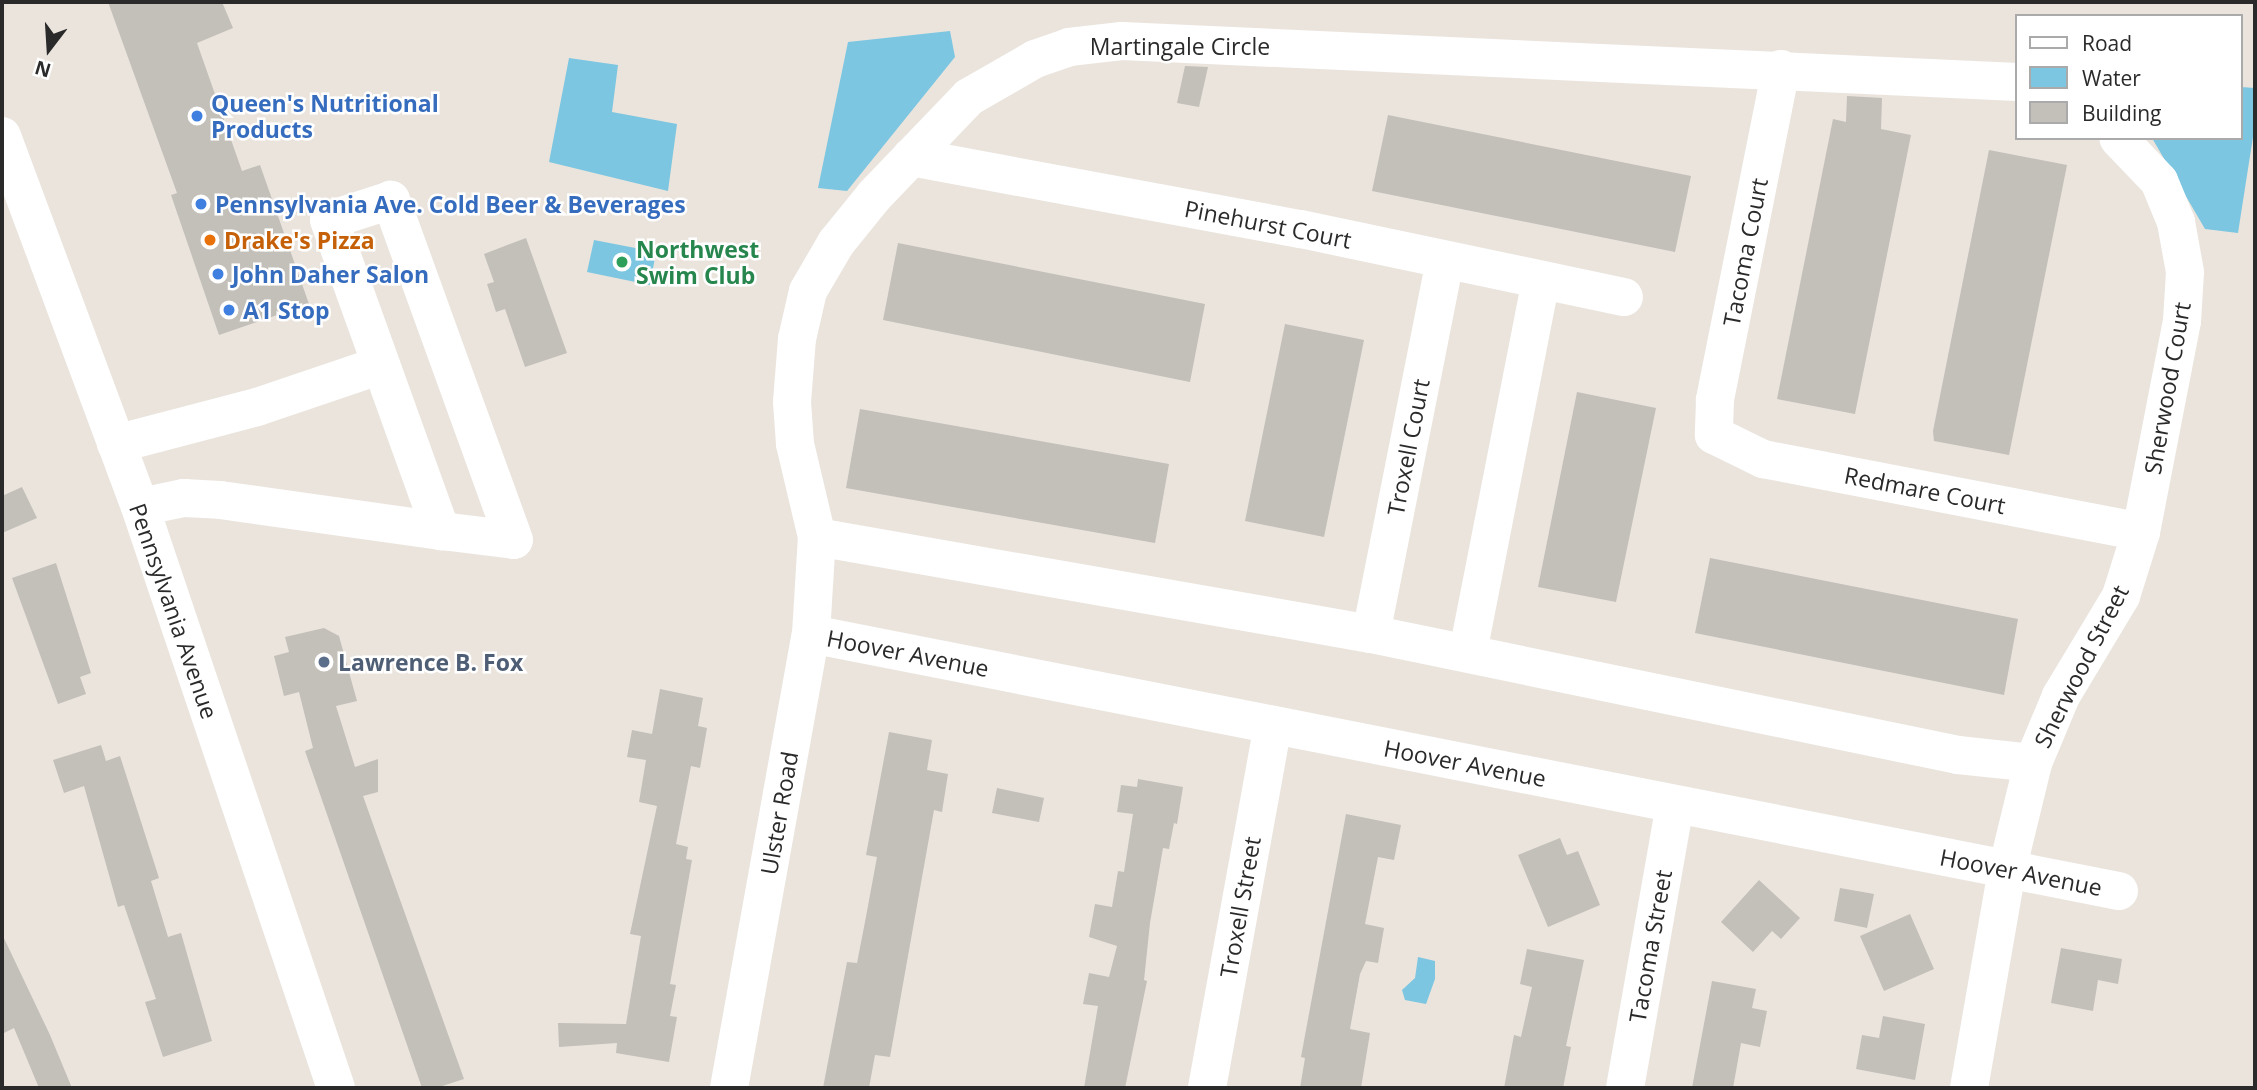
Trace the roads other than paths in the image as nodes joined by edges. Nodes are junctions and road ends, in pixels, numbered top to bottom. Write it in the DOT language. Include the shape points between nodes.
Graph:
graph roads {
  1 [pos="1781,69"];
  2 [pos="2016,82"];
  3 [pos="2,136"];
  4 [pos="2120,140"];
  5 [pos="911,157"];
  6 [pos="11,191"];
  7 [pos="1445,260"];
  8 [pos="1541,280"];
  9 [pos="1624,297"];
  10 [pos="381,365"];
  11 [pos="1714,435"];
  12 [pos="116,444"];
  13 [pos="139,507"];
  14 [pos="440,531"];
  15 [pos="2141,532"];
  16 [pos="817,537"];
  17 [pos="811,634"];
  18 [pos="1371,634"];
  19 [pos="1468,652"];
  20 [pos="1273,725"];
  21 [pos="2032,762"];
  22 [pos="1675,804"];
  23 [pos="2007,870"];
  24 [pos="2119,891"];
  25 [pos="336,1088"];
  26 [pos="729,1088"];
  27 [pos="1208,1088"];
  28 [pos="1625,1088"];
  29 [pos="1969,1088"];
  1 -- 2 [label="street"];
  1 -- 5 [label="street, Martingale Circle" via="1122,41 1069,47 1001,75 940,123"];
  1 -- 11 [label="street, Tacoma Court" via="1715,400"];
  3 -- 6 [label="street, Pennsylvania Avenue"];
  4 -- 15 [label="street, Sherwood Court" via="2159,181 2176,222 2185,272 2182,321"];
  5 -- 7 [label="street, Pinehurst Court"];
  5 -- 16 [label="street, Martingale Circle" via="836,243 808,291 797,339 792,402 795,444"];
  6 -- 12 [label="street, Pennsylvania Avenue"];
  7 -- 8 [label="street, Pinehurst Court"];
  7 -- 18 [label="street, Troxell Court"];
  8 -- 9 [label="street, Pinehurst Court"];
  8 -- 19 [label="street"];
  10 -- 12 [label="street" via="257,407"];
  10 -- 14 [label="street"];
  10 -- 14 [label="street" via="329,220 391,200 514,540"];
  11 -- 15 [label="street, Redmare Court" via="1763,459"];
  12 -- 13 [label="street, Pennsylvania Avenue"];
  13 -- 14 [label="street" via="184,498 220,500"];
  13 -- 25 [label="street, Pennsylvania Avenue"];
  15 -- 21 [label="street, Sherwood Street" via="2121,596 2061,696"];
  16 -- 17 [label="street, Ulster Road"];
  16 -- 18 [label="street"];
  17 -- 20 [label="street, Hoover Avenue"];
  17 -- 26 [label="street, Ulster Road"];
  18 -- 19 [label="street"];
  19 -- 21 [label="street" via="1958,755"];
  20 -- 22 [label="street, Hoover Avenue"];
  20 -- 27 [label="street, Troxell Street"];
  21 -- 23 [label="street, Sherwood Street"];
  22 -- 23 [label="street, Hoover Avenue"];
  22 -- 28 [label="street, Tacoma Street"];
  23 -- 24 [label="street, Hoover Avenue"];
  23 -- 29 [label="street, Sherwood Street"];
}
